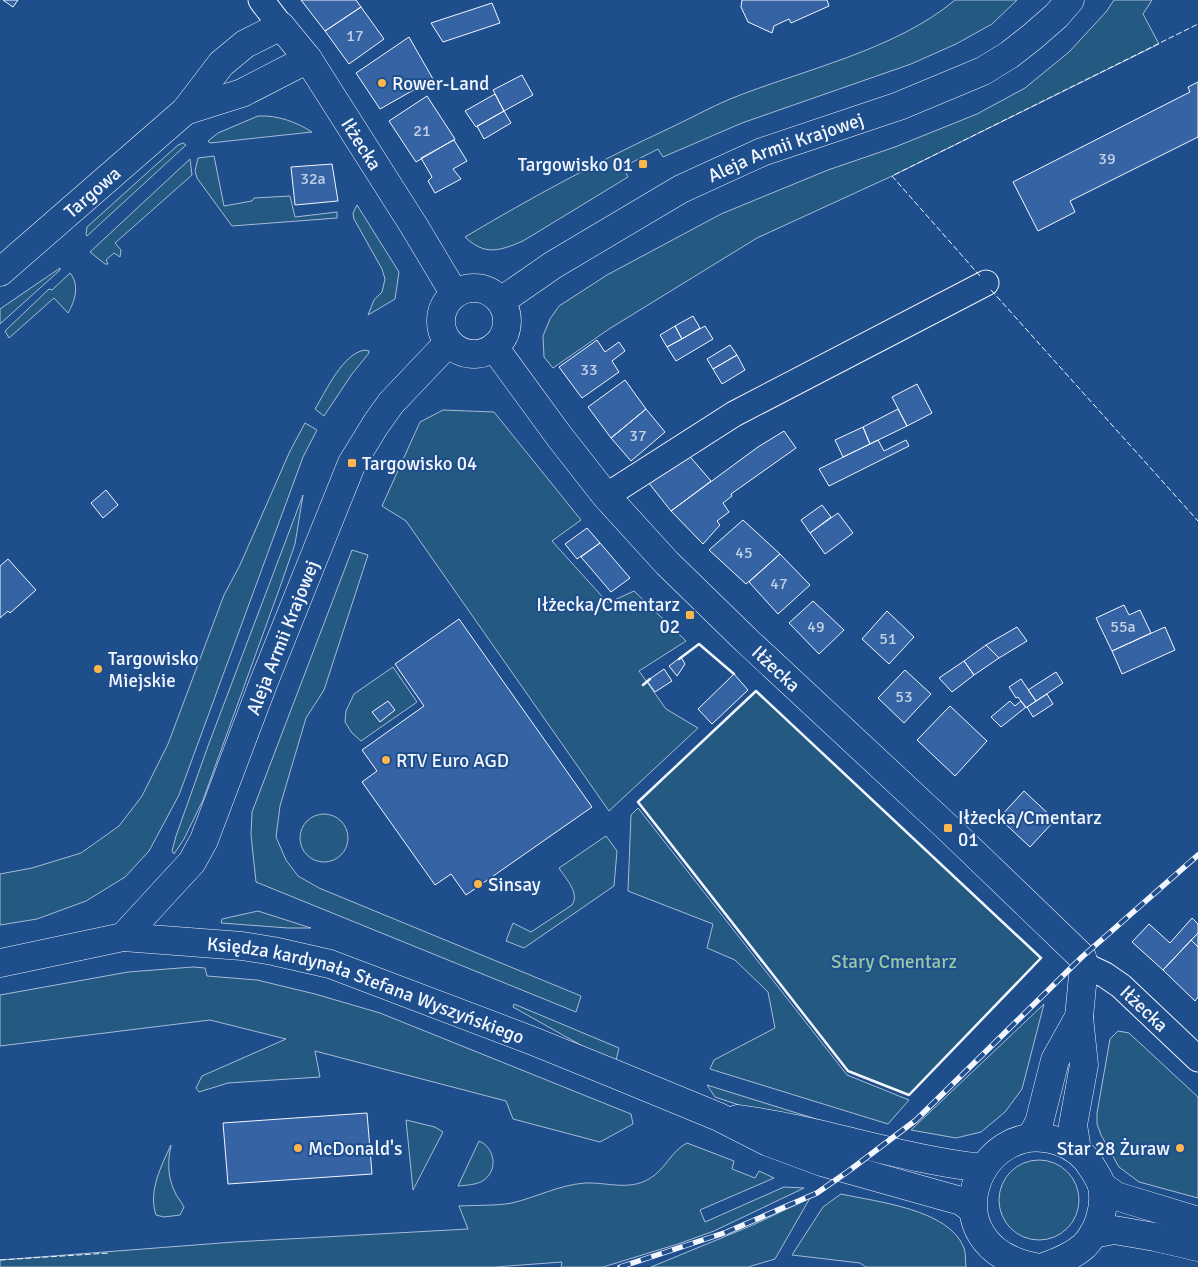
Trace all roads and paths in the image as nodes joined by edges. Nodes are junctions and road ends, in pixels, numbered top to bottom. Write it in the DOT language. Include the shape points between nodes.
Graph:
graph roads {
  1 [pos="261,0"];
  2 [pos="1070,0"];
  3 [pos="281,26"];
  4 [pos="308,59"];
  5 [pos="185,112"];
  6 [pos="0,272"];
  7 [pos="986,283"];
  8 [pos="454,292"];
  9 [pos="501,302"];
  10 [pos="448,343"];
  11 [pos="494,347"];
  12 [pos="606,496"];
  13 [pos="123,937"];
  14 [pos="0,963"];
  15 [pos="1084,965"];
  16 [pos="1079,1017"];
  17 [pos="1198,1059"];
  18 [pos="719,1117"];
  19 [pos="1031,1137"];
  20 [pos="1077,1150"];
  21 [pos="983,1168"];
  22 [pos="1102,1186"];
  23 [pos="972,1209"];
  24 [pos="1198,1221"];
  25 [pos="1093,1234"];
  26 [pos="1198,1247"];
  27 [pos="1035,1267"];
  28 [pos="1044,1267"];
  1 -- 3 [label="street, Iłżecka"];
  2 -- 9 [label="street, Aleja Armii Krajowej" via="1032,37 983,71 899,106 762,152 681,189 553,265"];
  3 -- 4 [label="street, Iłżecka"];
  3 -- 5 [label="street, Targowa" via="245,44 221,64"];
  4 -- 5 [label="street, Targowa" via="242,93"];
  4 -- 8 [label="street, Iłżecka"];
  5 -- 6 [label="street, Targowa"];
  7 -- 12 [label="street" via="734,414"];
  8 -- 9 [label="street" via="481,288"];
  8 -- 10 [label="street" via="444,305 440,320"];
  9 -- 11 [label="street" via="507,321 504,335"];
  10 -- 11 [label="street" via="466,353 481,353"];
  10 -- 13 [label="street, Aleja Armii Krajowej" via="391,403 352,463 204,840 192,862"];
  11 -- 12 [label="street, Iłżecka"];
  12 -- 15 [label="street, Iłżecka" via="667,564 1077,950"];
  13 -- 14 [label="street, Księdza kardynała Stefana Wyszyńskiego"];
  13 -- 18 [label="street, Księdza kardynała Stefana Wyszyńskiego" via="242,946 330,964 533,1041"];
  15 -- 16 [label="street"];
  15 -- 17 [label="street, Iłżecka" via="1121,986"];
  16 -- 19 [label="street" via="1055,1060 1039,1123"];
  16 -- 20 [label="street" via="1084,1065 1074,1125"];
  18 -- 21 [label="street, Księdza kardynała Stefana Wyszyńskiego" via="776,1124 857,1145"];
  18 -- 23 [label="street, Księdza kardynała Stefana Wyszyńskiego" via="799,1154 961,1201"];
  19 -- 20 [label="street" via="1049,1138"];
  19 -- 21 [label="street" via="994,1155"];
  20 -- 22 [label="street" via="1091,1164"];
  21 -- 23 [label="street" via="976,1184"];
  22 -- 24 [label="street" via="1116,1196"];
  22 -- 25 [label="street" via="1102,1207"];
  23 -- 27 [label="street" via="984,1239 999,1254"];
  25 -- 26 [label="street" via="1114,1230"];
  25 -- 28 [label="street" via="1084,1246"];
}
